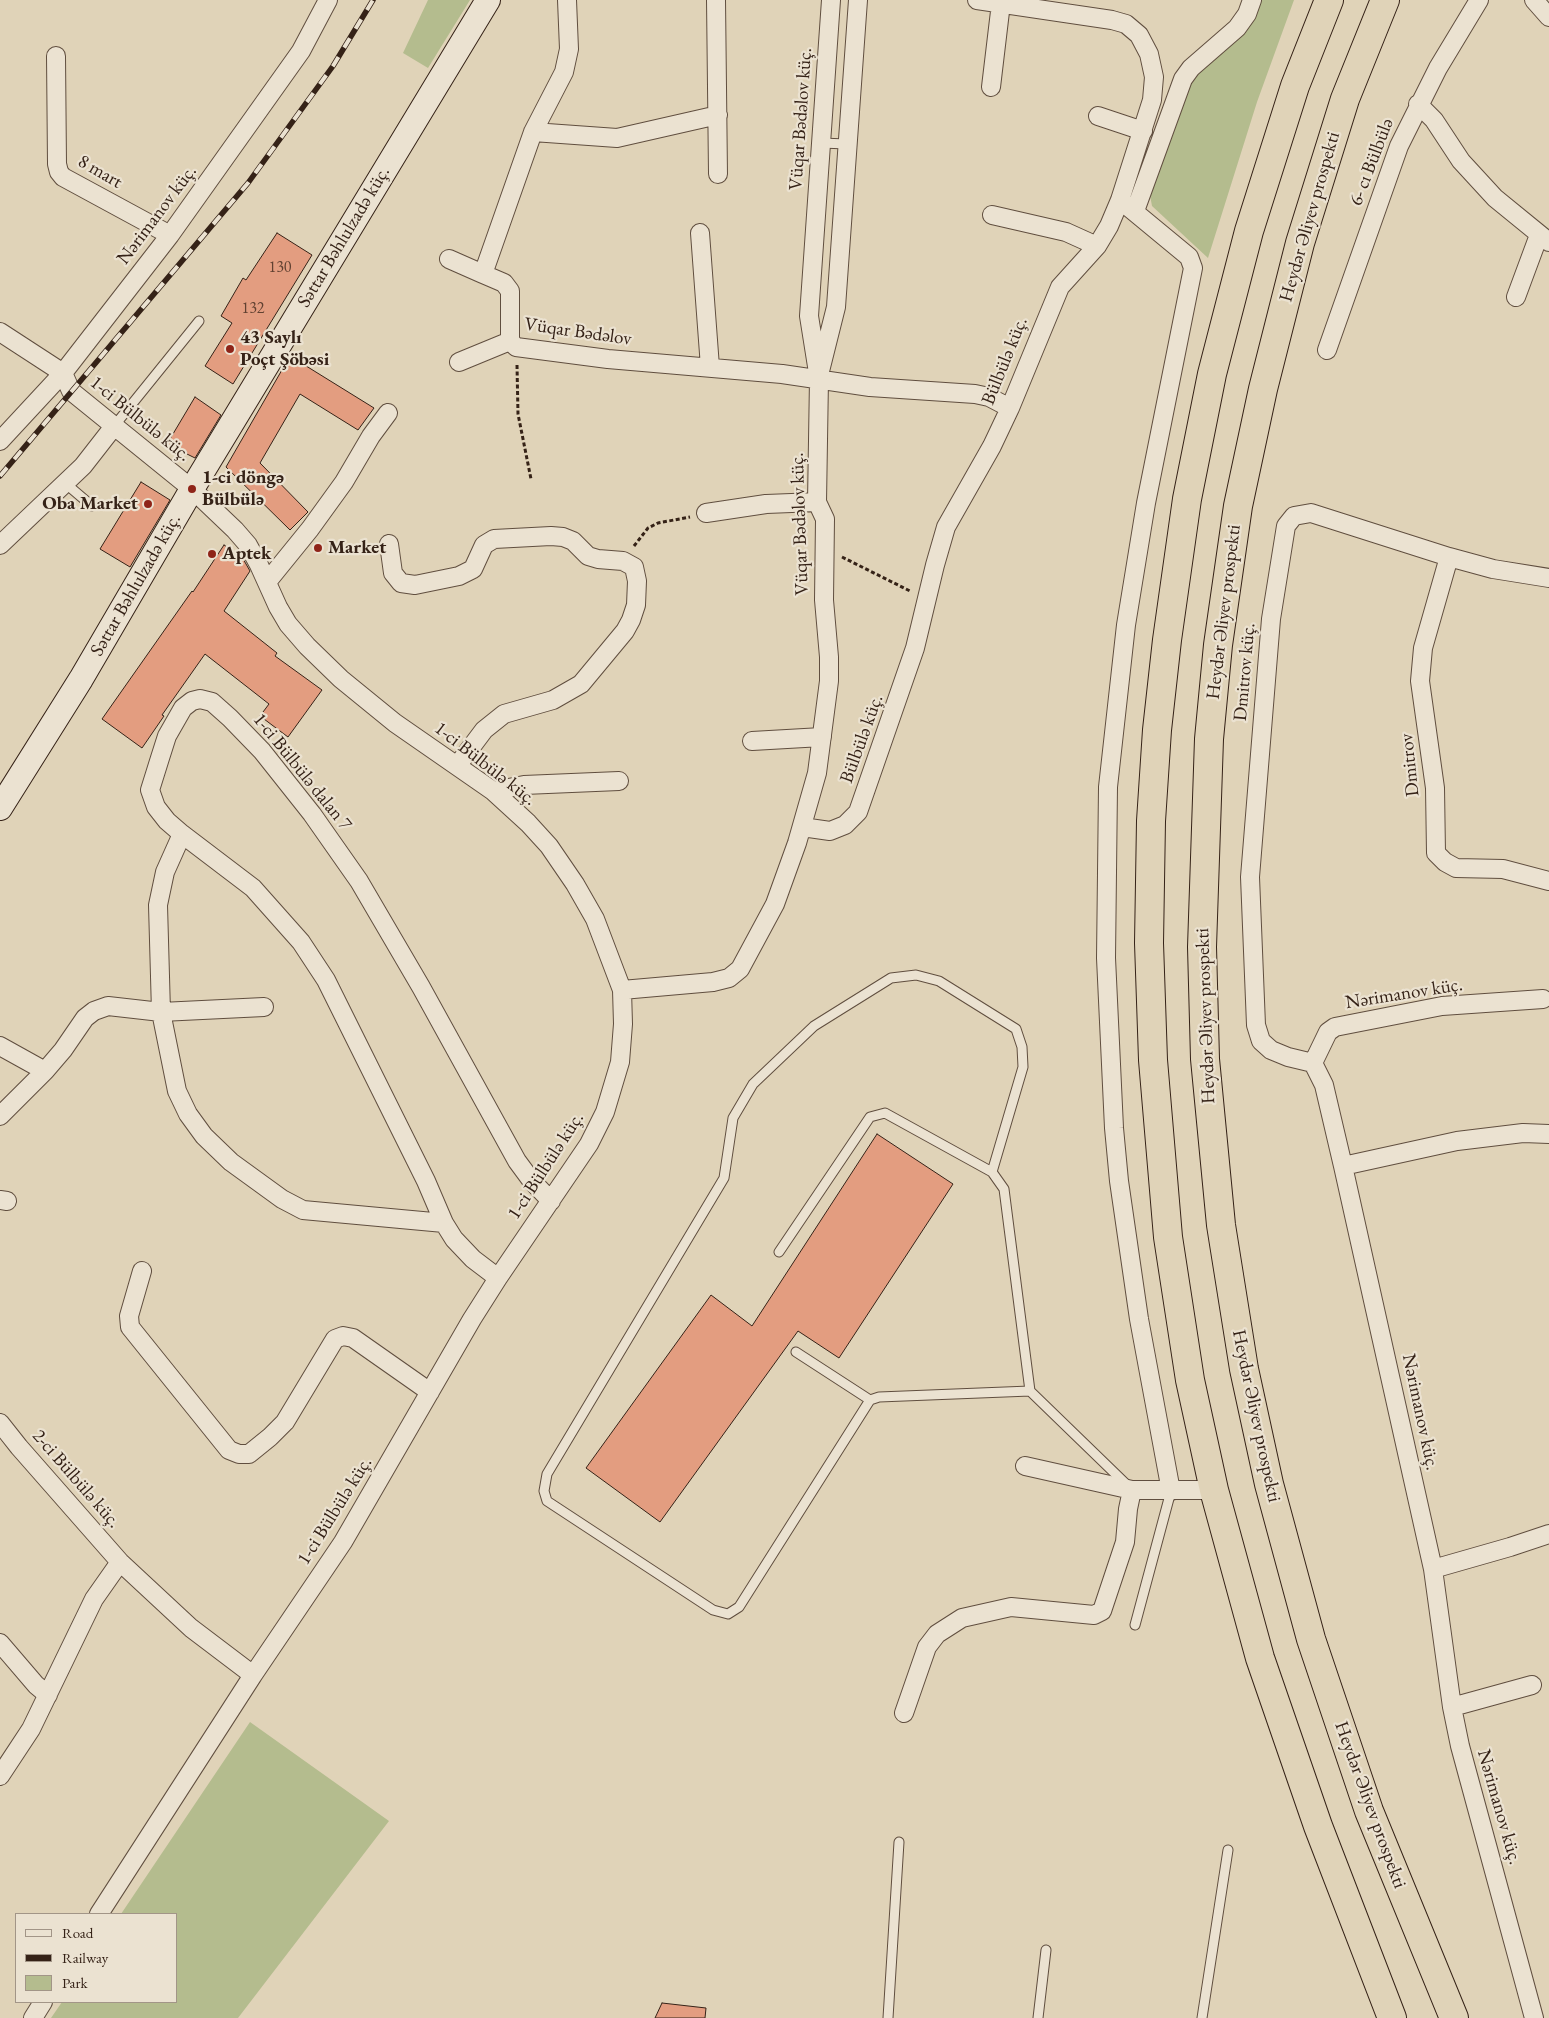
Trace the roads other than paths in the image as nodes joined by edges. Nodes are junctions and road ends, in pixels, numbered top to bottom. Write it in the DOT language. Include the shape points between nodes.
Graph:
graph roads {
  1 [pos="328,0"];
  2 [pos="488,0"];
  3 [pos="567,0"];
  4 [pos="716,0"];
  5 [pos="831,0"];
  6 [pos="858,0"];
  7 [pos="977,0"];
  8 [pos="1252,0"];
  9 [pos="1329,0"];
  10 [pos="1385,0"];
  11 [pos="1479,0"];
  12 [pos="1534,0"];
  13 [pos="1002,3"];
  14 [pos="1040,4"];
  15 [pos="1549,17"];
  16 [pos="56,56"];
  17 [pos="991,88"];
  18 [pos="1418,104"];
  19 [pos="718,115"];
  20 [pos="1098,116"];
  21 [pos="1144,131"];
  22 [pos="533,132"];
  23 [pos="821,142"];
  24 [pos="847,144"];
  25 [pos="718,174"];
  26 [pos="1120,200"];
  27 [pos="1135,211"];
  28 [pos="992,215"];
  29 [pos="700,233"];
  30 [pos="170,235"];
  31 [pos="1544,238"];
  32 [pos="1097,246"];
  33 [pos="449,260"];
  34 [pos="483,274"];
  35 [pos="1516,297"];
  36 [pos="199,322"];
  37 [pos="0,332"];
  38 [pos="513,344"];
  39 [pos="1327,350"];
  40 [pos="459,362"];
  41 [pos="710,367"];
  42 [pos="63,373"];
  43 [pos="818,379"];
  44 [pos="1010,408"];
  45 [pos="388,413"];
  46 [pos="115,425"];
  47 [pos="0,441"];
  48 [pos="66,483"];
  49 [pos="192,489"];
  50 [pos="817,502"];
  51 [pos="92,506"];
  52 [pos="706,513"];
  53 [pos="389,544"];
  54 [pos="0,545"];
  55 [pos="1449,557"];
  56 [pos="1549,578"];
  57 [pos="267,582"];
  58 [pos="822,737"];
  59 [pos="752,741"];
  60 [pos="457,766"];
  61 [pos="619,781"];
  62 [pos="493,791"];
  63 [pos="0,808"];
  64 [pos="802,827"];
  65 [pos="182,834"];
  66 [pos="1549,881"];
  67 [pos="622,990"];
  68 [pos="1543,999"];
  69 [pos="264,1007"];
  70 [pos="161,1012"];
  71 [pos="0,1046"];
  72 [pos="1313,1063"];
  73 [pos="45,1071"];
  74 [pos="0,1116"];
  75 [pos="1549,1134"];
  76 [pos="1344,1166"];
  77 [pos="992,1172"];
  78 [pos="551,1201"];
  79 [pos="444,1223"];
  80 [pos="778,1252"];
  81 [pos="142,1271"];
  82 [pos="498,1278"];
  83 [pos="796,1352"];
  84 [pos="1030,1391"];
  85 [pos="430,1392"];
  86 [pos="870,1400"];
  87 [pos="0,1423"];
  88 [pos="1025,1466"];
  89 [pos="1132,1490"];
  90 [pos="1214,1490"];
  91 [pos="1171,1491"];
  92 [pos="1549,1534"];
  93 [pos="120,1562"];
  94 [pos="1433,1569"];
  95 [pos="1135,1625"];
  96 [pos="0,1643"];
  97 [pos="253,1675"];
  98 [pos="1532,1685"];
  99 [pos="48,1695"];
  100 [pos="1452,1707"];
  101 [pos="904,1714"];
  102 [pos="0,1776"];
  103 [pos="899,1842"];
  104 [pos="1228,1850"];
  105 [pos="100,1913"];
  106 [pos="1046,1950"];
  107 [pos="42,2003"];
  108 [pos="33,2018"];
  109 [pos="888,2018"];
  110 [pos="1038,2018"];
  111 [pos="1202,2018"];
  112 [pos="1392,2018"];
  113 [pos="1454,2018"];
  114 [pos="1534,2018"];
  1 -- 30 [label="street, Nərimanov küç." via="301,51"];
  2 -- 49 [label="main road, Səttar Bəhlulzadə küç."];
  3 -- 22 [label="street" via="568,49 564,72"];
  4 -- 19 [label="street"];
  5 -- 23 [label="street, Vüqar Bədəlov küç."];
  6 -- 24 [label="street"];
  7 -- 13 [label="street, Bülbülə küç."];
  8 -- 27 [label="street" via="1237,28 1191,68 1183,79"];
  9 -- 90 [label="highway" via="1294,86 1252,222 1212,374 1187,499 1157,730 1151,821 1149,943 1153,1060 1168,1237 1190,1380"];
  10 -- 113 [label="highway, Heydər Əliyev prospekti" via="1345,98 1300,243 1263,389 1238,506 1218,645 1209,738 1202,947 1205,1059 1221,1225 1244,1369 1269,1484 1311,1640 1369,1812"];
  11 -- 18 [label="street, 6- cı Bülbülə"];
  12 -- 15 [label="street"];
  13 -- 14 [label="street, Bülbülə küç."];
  13 -- 17 [label="street"];
  14 -- 21 [label="street, Bülbülə küç." via="1126,24 1139,35 1149,54 1154,77"];
  16 -- 30 [label="street, 8 mart" via="59,172"];
  18 -- 31 [label="street" via="1434,120 1461,161 1495,198"];
  18 -- 39 [label="street, 6- cı Bülbülə" via="1399,146"];
  19 -- 22 [label="street" via="617,138"];
  19 -- 25 [label="street"];
  20 -- 21 [label="street"];
  21 -- 26 [label="street, Bülbülə küç."];
  22 -- 34 [label="street"];
  23 -- 24 [label="lane"];
  23 -- 43 [label="street, Vüqar Bədəlov küç." via="809,316"];
  24 -- 43 [label="street" via="836,307"];
  26 -- 27 [label="street"];
  26 -- 32 [label="street, Bülbülə küç."];
  27 -- 91 [label="street" via="1189,257 1193,268 1127,616 1108,787 1106,958 1114,1128 1138,1319"];
  28 -- 32 [label="street" via="1066,232"];
  29 -- 41 [label="street"];
  30 -- 42 [label="street, Nərimanov küç."];
  31 -- 35 [label="street"];
  32 -- 44 [label="street, Bülbülə küç." via="1060,287"];
  33 -- 34 [label="street"];
  34 -- 38 [label="street, Vüqar Bədəlov" via="504,284 510,291"];
  36 -- 46 [label="lane"];
  37 -- 42 [label="street"];
  38 -- 40 [label="street"];
  38 -- 41 [label="street, Vüqar Bədəlov" via="608,359"];
  41 -- 43 [label="street, Vüqar Bədəlov"];
  42 -- 46 [label="street, 1-ci Bülbülə küç." via="71,391"];
  42 -- 47 [label="street, Nərimanov küç."];
  43 -- 44 [label="street, Vüqar Bədəlov" via="870,387 976,394"];
  43 -- 50 [label="street, Vüqar Bədəlov küç."];
  44 -- 64 [label="street, Bülbülə küç." via="946,527 915,648 858,812 845,825 830,831"];
  45 -- 57 [label="street" via="344,482"];
  46 -- 48 [label="street"];
  46 -- 49 [label="street, 1-ci Bülbülə küç."];
  48 -- 51 [label="lane"];
  48 -- 54 [label="street"];
  49 -- 57 [label="street, 1-ci Bülbülə küç." via="248,545"];
  49 -- 63 [label="main road, Səttar Bəhlulzadə küç." via="81,679"];
  50 -- 52 [label="street" via="766,504"];
  50 -- 58 [label="street, Vüqar Bədəlov küç." via="825,519 824,600 830,657"];
  53 -- 60 [label="street" via="392,573 401,583 415,585 460,576 473,568 484,545 494,539 563,538 573,542 588,556 624,561 634,567 638,581 631,620 581,684 552,700 504,714 484,730"];
  55 -- 56 [label="street, Dmitrov küç."];
  55 -- 66 [label="street, Dmitrov" via="1423,648 1420,681 1435,788 1436,853 1456,868 1503,870"];
  55 -- 72 [label="street, Dmitrov küç." via="1311,513 1294,516 1286,526 1271,619 1250,877 1256,1025 1261,1041 1271,1050 1288,1058"];
  57 -- 60 [label="street, 1-ci Bülbülə küç." via="288,624 307,646 396,723"];
  58 -- 59 [label="street"];
  58 -- 64 [label="street, Vüqar Bədəlov küç." via="817,773"];
  60 -- 62 [label="street, 1-ci Bülbülə küç."];
  61 -- 62 [label="street" via="524,786"];
  62 -- 67 [label="street, 1-ci Bülbülə küç." via="544,840 575,884 594,919"];
  64 -- 67 [label="street, Vüqar Bədəlov küç." via="775,904 740,969 729,978 713,982"];
  65 -- 70 [label="street" via="165,872 158,905"];
  65 -- 78 [label="street, 1-ci Bülbülə dalan 7" via="156,808 150,790 167,736 183,708 200,699 212,702 230,718 262,751 312,814 363,889 421,987 517,1161"];
  65 -- 79 [label="street, 1-ci Bülbülə dalan 7" via="253,888 301,942 330,989"];
  67 -- 78 [label="street, 1-ci Bülbülə küç." via="620,1062 605,1112 589,1144"];
  68 -- 72 [label="street, Nərimanov küç." via="1442,1006 1336,1027 1328,1032"];
  69 -- 70 [label="street"];
  70 -- 73 [label="street" via="108,1006 94,1011 85,1018"];
  70 -- 79 [label="street" via="177,1091 204,1136 231,1162 282,1200 303,1210"];
  71 -- 73 [label="street"];
  72 -- 76 [label="street, Nərimanov küç." via="1324,1085"];
  73 -- 74 [label="street"];
  75 -- 76 [label="street" via="1523,1133 1457,1141"];
  76 -- 94 [label="street, Nərimanov küç."];
  77 -- 80 [label="lane" via="884,1113 870,1117"];
  77 -- 84 [label="lane" via="1004,1189"];
  77 -- 86 [label="lane" via="1023,1067 1022,1047 1016,1029 939,981 916,975 891,978 814,1026 754,1084 734,1118 724,1178 547,1474 544,1491 548,1502 713,1610 728,1614 739,1607"];
  78 -- 82 [label="street, 1-ci Bülbülə küç."];
  79 -- 82 [label="street, 1-ci Bülbülə dalan 7" via="473,1259"];
  81 -- 85 [label="street" via="130,1327 229,1450 248,1454 285,1422 335,1339 343,1336 353,1338"];
  82 -- 85 [label="street, 1-ci Bülbülə küç."];
  83 -- 86 [label="lane"];
  84 -- 86 [label="lane"];
  84 -- 89 [label="lane"];
  85 -- 97 [label="street, 1-ci Bülbülə küç." via="343,1542"];
  87 -- 93 [label="street, 2-ci Bülbülə küç."];
  88 -- 89 [label="street"];
  89 -- 91 [label="street"];
  89 -- 101 [label="street" via="1125,1542 1102,1611 1094,1615 1011,1608 962,1618 937,1634 926,1647"];
  90 -- 91 [label="street"];
  90 -- 112 [label="highway" via="1260,1658 1318,1826"];
  91 -- 95 [label="lane"];
  92 -- 94 [label="street"];
  93 -- 97 [label="street, 2-ci Bülbülə küç." via="191,1628"];
  93 -- 99 [label="street" via="94,1599"];
  94 -- 100 [label="street, Nərimanov küç."];
  96 -- 99 [label="street"];
  97 -- 105 [label="street, 1-ci Bülbülə küç."];
  98 -- 100 [label="street"];
  99 -- 102 [label="street" via="31,1729"];
  100 -- 114 [label="street, Nərimanov küç."];
  103 -- 109 [label="lane"];
  104 -- 111 [label="lane"];
  106 -- 110 [label="lane"];
  107 -- 108 [label="street"];
}
